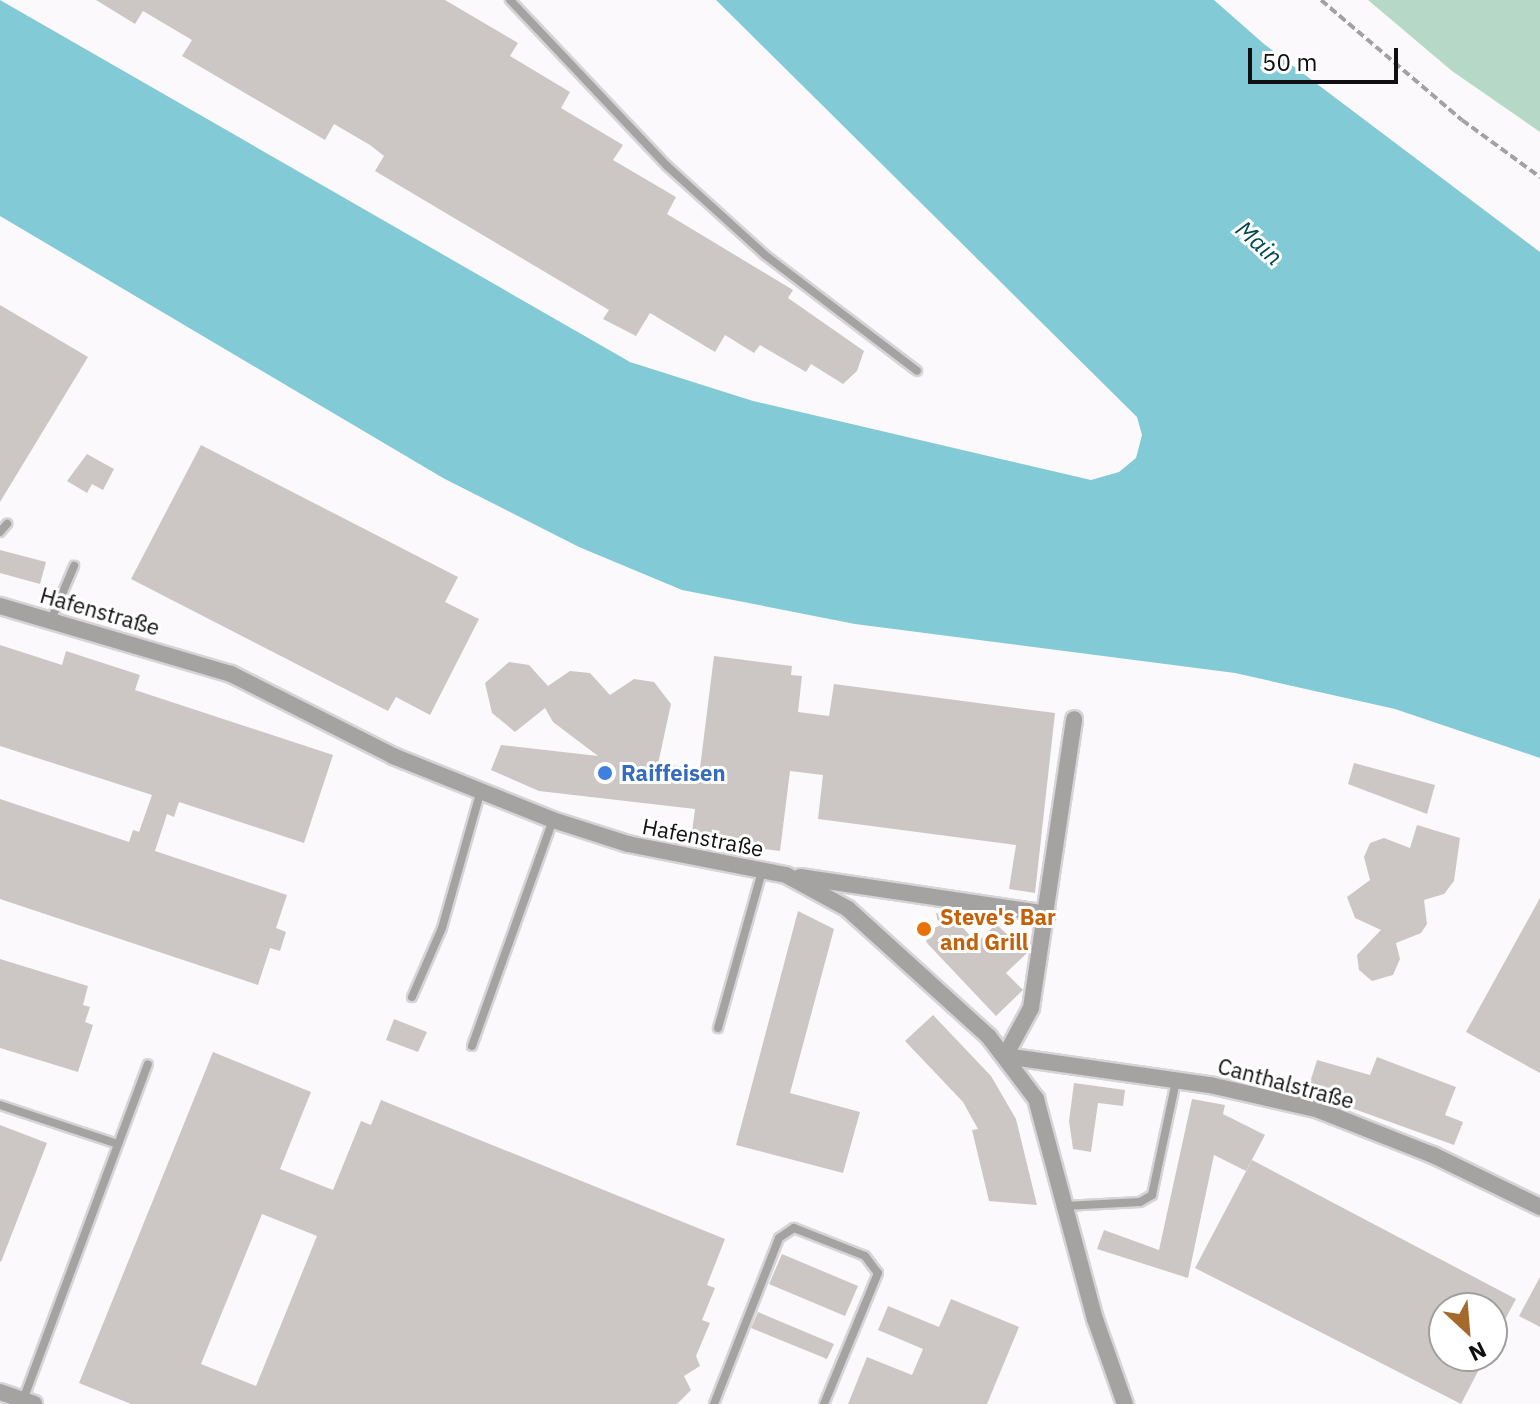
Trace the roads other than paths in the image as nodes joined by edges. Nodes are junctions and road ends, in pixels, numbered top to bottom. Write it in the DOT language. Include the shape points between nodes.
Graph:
graph roads {
  1 [pos="510,0"];
  2 [pos="917,371"];
  3 [pos="7,524"];
  4 [pos="0,532"];
  5 [pos="74,566"];
  6 [pos="0,606"];
  7 [pos="51,620"];
  8 [pos="1074,719"];
  9 [pos="480,794"];
  10 [pos="553,820"];
  11 [pos="762,871"];
  12 [pos="786,875"];
  13 [pos="1047,914"];
  14 [pos="412,997"];
  15 [pos="718,1028"];
  16 [pos="472,1046"];
  17 [pos="1005,1056"];
  18 [pos="148,1064"];
  19 [pos="1176,1080"];
  20 [pos="0,1105"];
  21 [pos="118,1144"];
  22 [pos="1064,1206"];
  23 [pos="1540,1207"];
  24 [pos="0,1392"];
  25 [pos="28,1402"];
  26 [pos="714,1404"];
  27 [pos="824,1404"];
  28 [pos="1125,1404"];
  1 -- 2 [label="lane" via="667,166 754,245"];
  3 -- 4 [label="lane"];
  5 -- 7 [label="lane"];
  6 -- 7 [label="street, Hafenstraße"];
  7 -- 9 [label="street, Hafenstraße" via="231,674"];
  8 -- 13 [label="street"];
  9 -- 10 [label="street, Hafenstraße"];
  9 -- 14 [label="lane" via="442,928"];
  10 -- 11 [label="street, Hafenstraße" via="628,844"];
  10 -- 16 [label="lane"];
  11 -- 12 [label="street, Hafenstraße"];
  11 -- 15 [label="lane"];
  12 -- 13 [label="street"];
  12 -- 17 [label="street, Hafenstraße" via="869,926"];
  13 -- 17 [label="street" via="1031,1008"];
  17 -- 19 [label="street, Canthalstraße"];
  17 -- 22 [label="street, Hafenstraße" via="1042,1115"];
  18 -- 21 [label="lane"];
  19 -- 22 [label="lane" via="1152,1195 1140,1202"];
  19 -- 23 [label="street, Canthalstraße" via="1316,1109 1433,1155"];
  20 -- 21 [label="lane"];
  21 -- 25 [label="lane"];
  22 -- 28 [label="street, Hafenstraße"];
  24 -- 25 [label="street"];
  26 -- 27 [label="lane" via="779,1238 794,1228 865,1256 878,1273"];
}
